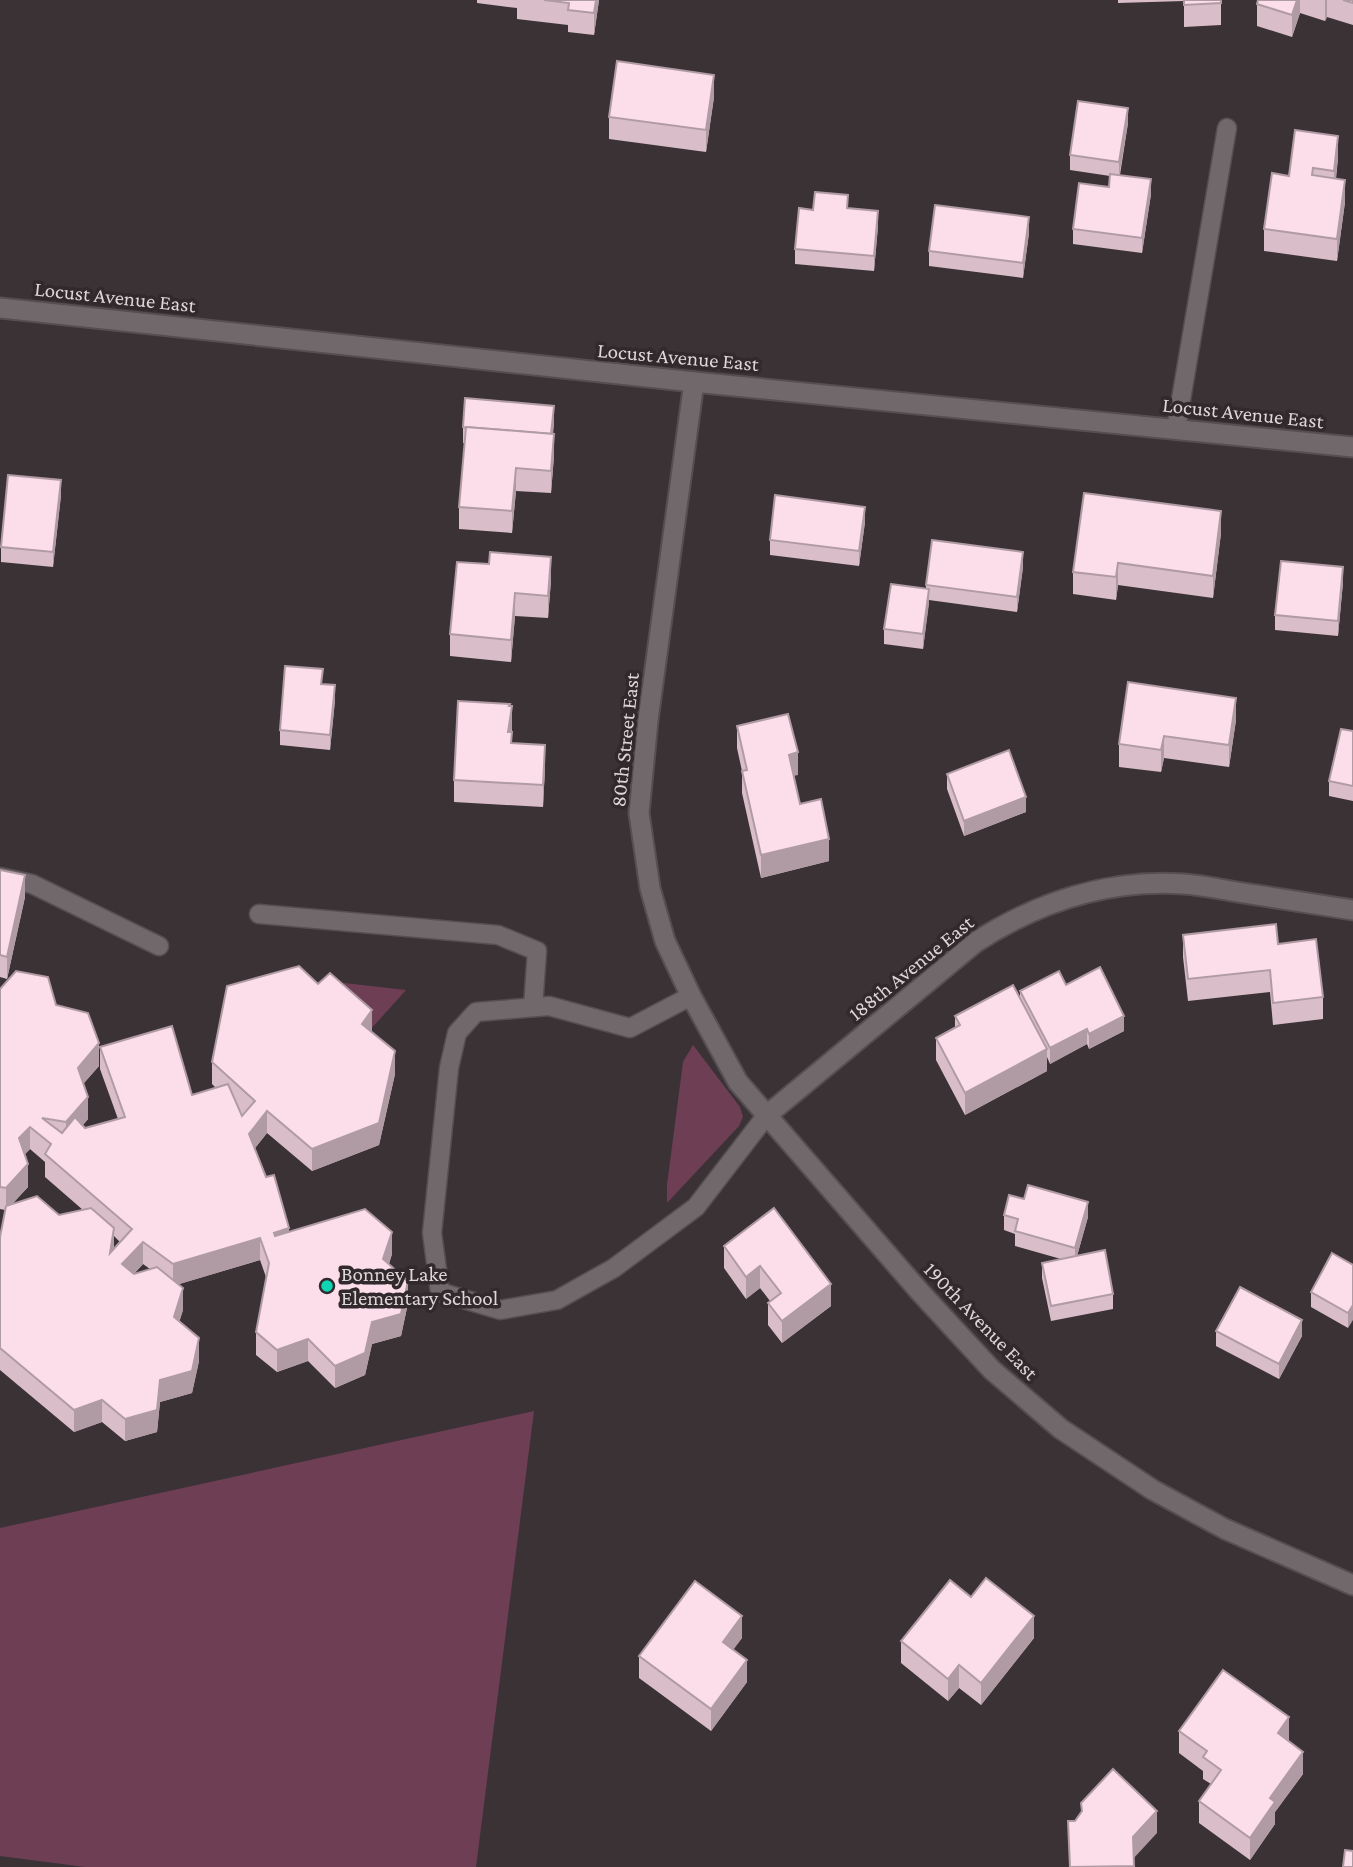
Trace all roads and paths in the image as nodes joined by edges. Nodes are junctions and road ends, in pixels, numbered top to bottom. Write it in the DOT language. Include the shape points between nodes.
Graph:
graph roads {
  1 [pos="1227,128"];
  2 [pos="0,309"];
  3 [pos="694,382"];
  4 [pos="1176,429"];
  5 [pos="1353,447"];
  6 [pos="0,877"];
  7 [pos="1353,910"];
  8 [pos="259,914"];
  9 [pos="159,946"];
  10 [pos="691,996"];
  11 [pos="533,1007"];
  12 [pos="766,1116"];
  13 [pos="1353,1585"];
  1 -- 4 [label="lane"];
  2 -- 3 [label="street, Locust Avenue East"];
  3 -- 4 [label="street, Locust Avenue East"];
  3 -- 10 [label="street, 80th Street East" via="639,813 650,888 665,941"];
  4 -- 5 [label="street, Locust Avenue East"];
  6 -- 9 [label="lane" via="32,884"];
  7 -- 12 [label="street, 188th Avenue East" via="1184,884 1129,885 1049,903 976,942"];
  8 -- 11 [label="lane" via="498,935 537,951"];
  10 -- 11 [label="lane" via="630,1028 549,1006"];
  10 -- 12 [label="street, 80th Street East" via="738,1082"];
  11 -- 12 [label="lane" via="476,1012 457,1033 449,1068 432,1233 440,1292 499,1310 556,1300 614,1268 695,1207"];
  12 -- 13 [label="street, 190th Avenue East" via="992,1370 1060,1429 1153,1490 1225,1529"];
}
